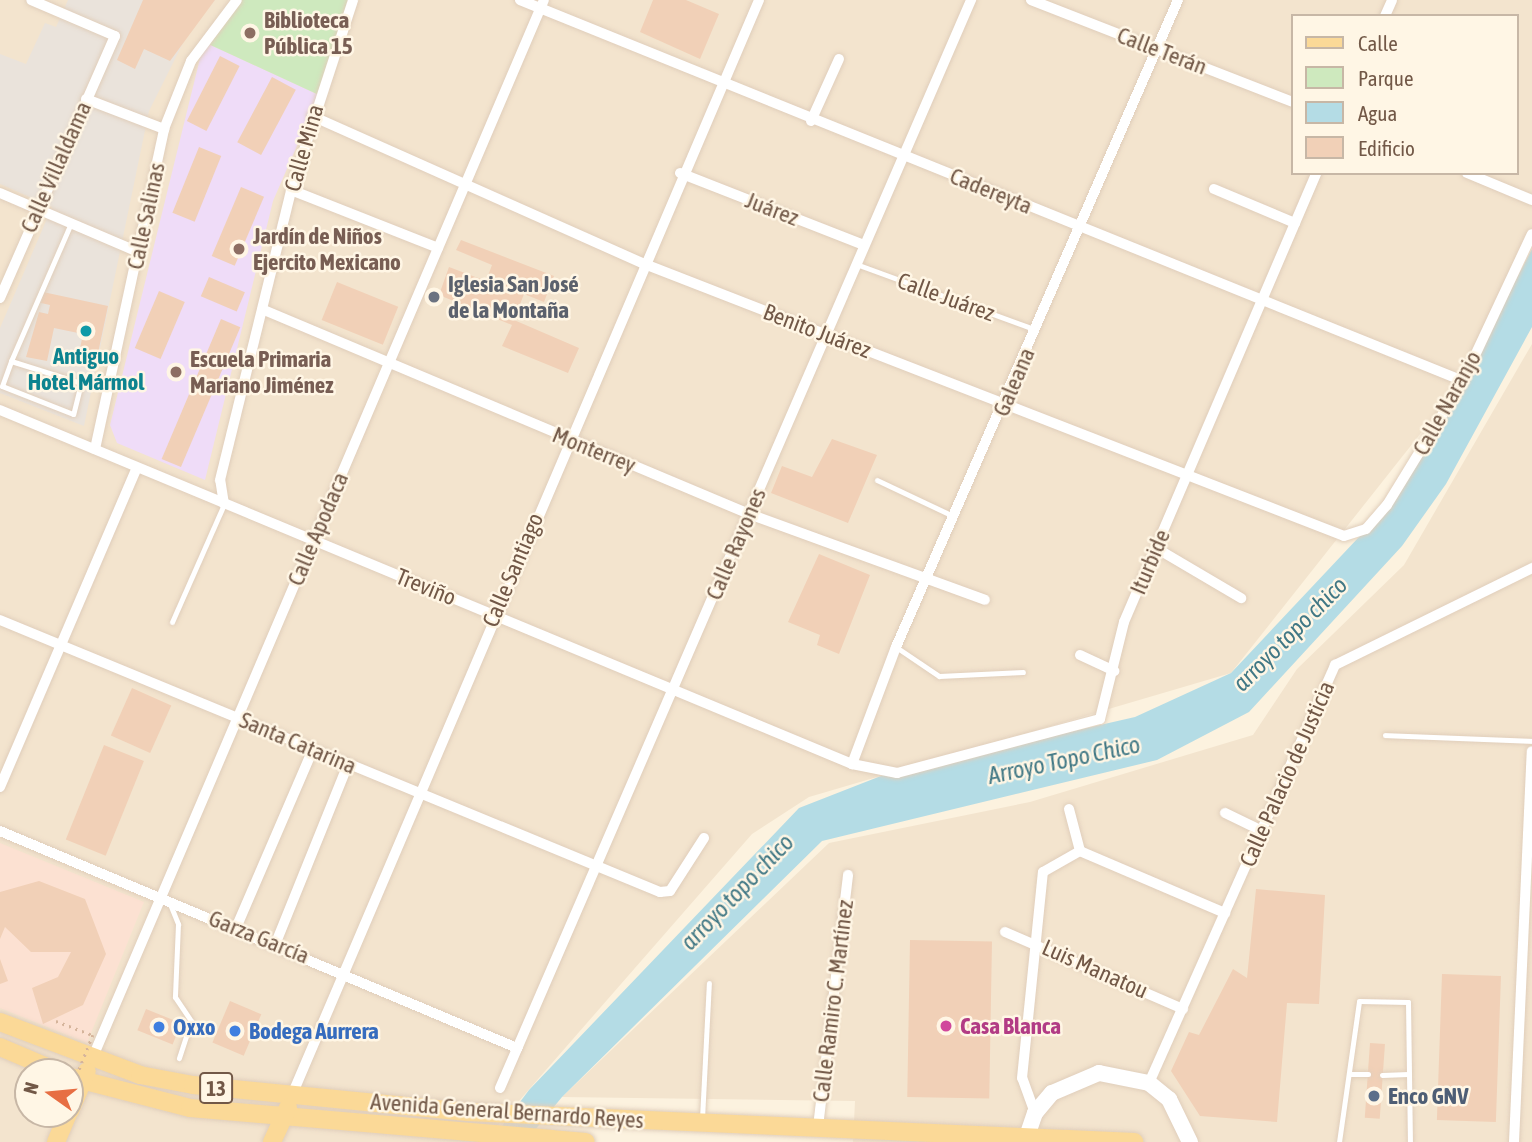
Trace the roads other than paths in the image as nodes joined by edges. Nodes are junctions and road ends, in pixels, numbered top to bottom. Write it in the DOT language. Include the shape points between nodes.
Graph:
graph roads {
  1 [pos="31,0"];
  2 [pos="237,0"];
  3 [pos="353,0"];
  4 [pos="520,0"];
  5 [pos="758,0"];
  6 [pos="971,0"];
  7 [pos="1031,0"];
  8 [pos="1178,0"];
  9 [pos="542,4"];
  10 [pos="1157,50"];
  11 [pos="839,59"];
  12 [pos="720,84"];
  13 [pos="86,99"];
  14 [pos="1290,101"];
  15 [pos="312,117"];
  16 [pos="811,121"];
  17 [pos="164,129"];
  18 [pos="901,156"];
  19 [pos="680,173"];
  20 [pos="1315,175"];
  21 [pos="1472,175"];
  22 [pos="463,183"];
  23 [pos="1214,189"];
  24 [pos="291,190"];
  25 [pos="0,193"];
  26 [pos="1532,200"];
  27 [pos="37,209"];
  28 [pos="71,223"];
  29 [pos="1295,223"];
  30 [pos="1082,228"];
  31 [pos="1532,233"];
  32 [pos="864,245"];
  33 [pos="438,248"];
  34 [pos="138,252"];
  35 [pos="642,263"];
  36 [pos="856,264"];
  37 [pos="0,298"];
  38 [pos="1262,300"];
  39 [pos="264,310"];
  40 [pos="1036,330"];
  41 [pos="825,334"];
  42 [pos="11,361"];
  43 [pos="389,366"];
  44 [pos="1462,381"];
  45 [pos="1004,405"];
  46 [pos="0,410"];
  47 [pos="570,440"];
  48 [pos="95,449"];
  49 [pos="137,468"];
  50 [pos="1185,477"];
  51 [pos="877,480"];
  52 [pos="224,504"];
  53 [pos="749,514"];
  54 [pos="956,518"];
  55 [pos="1329,534"];
  56 [pos="313,541"];
  57 [pos="1156,548"];
  58 [pos="1532,568"];
  59 [pos="928,581"];
  60 [pos="1241,598"];
  61 [pos="985,600"];
  62 [pos="494,615"];
  63 [pos="0,620"];
  64 [pos="172,622"];
  65 [pos="59,645"];
  66 [pos="896,648"];
  67 [pos="1080,655"];
  68 [pos="1114,671"];
  69 [pos="1024,672"];
  70 [pos="672,690"];
  71 [pos="240,719"];
  72 [pos="1385,735"];
  73 [pos="1532,741"];
  74 [pos="313,750"];
  75 [pos="1532,751"];
  76 [pos="348,764"];
  77 [pos="852,764"];
  78 [pos="0,787"];
  79 [pos="419,794"];
  80 [pos="1069,809"];
  81 [pos="1225,813"];
  82 [pos="0,831"];
  83 [pos="1262,831"];
  84 [pos="704,838"];
  85 [pos="1080,851"];
  86 [pos="595,869"];
  87 [pos="848,875"];
  88 [pos="165,897"];
  89 [pos="1225,913"];
  90 [pos="236,928"];
  91 [pos="1006,932"];
  92 [pos="1034,942"];
  93 [pos="275,945"];
  94 [pos="343,970"];
  95 [pos="709,983"];
  96 [pos="1183,1009"];
  97 [pos="0,1022"];
  98 [pos="0,1047"];
  99 [pos="517,1048"];
  100 [pos="26,1058"];
  101 [pos="179,1058"];
  102 [pos="92,1059"];
  103 [pos="84,1070"];
  104 [pos="1368,1073"];
  105 [pos="1349,1074"];
  106 [pos="1408,1074"];
  107 [pos="1382,1075"];
  108 [pos="1149,1083"];
  109 [pos="84,1086"];
  110 [pos="500,1088"];
  111 [pos="292,1095"];
  112 [pos="1035,1113"];
  113 [pos="284,1116"];
  114 [pos="701,1122"];
  115 [pos="818,1127"];
  116 [pos="1025,1140"];
  117 [pos="272,1142"];
  118 [pos="586,1142"];
  119 [pos="1134,1142"];
  120 [pos="1190,1142"];
  121 [pos="1339,1142"];
  122 [pos="1410,1142"];
  123 [pos="1514,1142"];
  1 -- 13 [label="street, Calle Villaldama" via="115,36"];
  2 -- 17 [label="street, Calle Salinas" via="191,61"];
  3 -- 15 [label="street, Calle Mina"];
  4 -- 9 [label="street, Cadereyta"];
  5 -- 12 [label="street, Calle Santiago"];
  6 -- 18 [label="street, Calle Rayones"];
  7 -- 10 [label="street, Calle Terán"];
  8 -- 10 [label="street, Galeana"];
  9 -- 12 [label="street, Cadereyta"];
  9 -- 22 [label="street, Calle Apodaca"];
  10 -- 14 [label="street, Calle Terán"];
  10 -- 30 [label="street, Galeana"];
  11 -- 16 [label="street"];
  12 -- 16 [label="street, Cadereyta"];
  12 -- 19 [label="street, Calle Santiago"];
  13 -- 17 [label="street"];
  13 -- 27 [label="street, Calle Villaldama"];
  15 -- 22 [label="street, Benito Juárez"];
  15 -- 24 [label="street, Calle Mina"];
  16 -- 18 [label="street, Cadereyta"];
  17 -- 34 [label="street, Calle Salinas"];
  18 -- 30 [label="street, Cadereyta"];
  18 -- 32 [label="street, Calle Rayones"];
  19 -- 32 [label="street, Juárez"];
  19 -- 35 [label="street, Calle Santiago"];
  20 -- 29 [label="street, Iturbide"];
  21 -- 26 [label="street"];
  22 -- 33 [label="street, Calle Apodaca"];
  22 -- 35 [label="street, Benito Juárez"];
  23 -- 29 [label="street"];
  24 -- 33 [label="street"];
  24 -- 39 [label="street, Calle Mina"];
  25 -- 27 [label="street"];
  27 -- 28 [label="street"];
  27 -- 37 [label="street, Calle Villaldama"];
  28 -- 34 [label="street"];
  28 -- 42 [label="lane"];
  29 -- 38 [label="street, Iturbide"];
  30 -- 38 [label="street, Cadereyta"];
  30 -- 40 [label="street, Galeana"];
  31 -- 44 [label="street, Calle Naranjo"];
  32 -- 36 [label="street, Calle Rayones"];
  33 -- 43 [label="street, Calle Apodaca"];
  34 -- 48 [label="street, Calle Salinas"];
  35 -- 41 [label="street, Benito Juárez"];
  35 -- 47 [label="street, Calle Santiago"];
  36 -- 40 [label="lane, Calle Juárez"];
  36 -- 41 [label="street, Calle Rayones"];
  38 -- 44 [label="street, Cadereyta"];
  38 -- 50 [label="street, Iturbide"];
  39 -- 43 [label="street, Monterrey"];
  39 -- 52 [label="street, Calle Mina" via="220,480"];
  40 -- 45 [label="street, Galeana"];
  41 -- 45 [label="street, Benito Juárez"];
  41 -- 53 [label="street, Calle Rayones"];
  42 -- 42 [label="lane" via="2,386 73,414 80,383"];
  43 -- 47 [label="street, Monterrey"];
  43 -- 56 [label="street, Calle Apodaca"];
  44 -- 55 [label="street, Calle Naranjo" via="1374,521 1355,534"];
  45 -- 50 [label="street, Benito Juárez"];
  45 -- 54 [label="street, Galeana"];
  46 -- 48 [label="street, Treviño"];
  47 -- 53 [label="street, Monterrey"];
  47 -- 62 [label="street, Calle Santiago"];
  48 -- 49 [label="street, Treviño"];
  49 -- 52 [label="street, Treviño"];
  49 -- 65 [label="street"];
  50 -- 55 [label="street, Benito Juárez"];
  50 -- 57 [label="street, Iturbide"];
  51 -- 54 [label="lane"];
  52 -- 56 [label="street, Treviño"];
  52 -- 64 [label="lane"];
  53 -- 59 [label="street, Monterrey"];
  53 -- 70 [label="street, Calle Rayones"];
  54 -- 59 [label="street, Galeana"];
  56 -- 62 [label="street, Treviño"];
  56 -- 71 [label="street, Calle Apodaca"];
  57 -- 60 [label="street"];
  57 -- 68 [label="street, Iturbide" via="1124,622"];
  58 -- 83 [label="street, Calle Palacio de Justicia" via="1340,660"];
  59 -- 61 [label="street, Monterrey"];
  59 -- 66 [label="street, Galeana"];
  62 -- 70 [label="street, Treviño"];
  62 -- 79 [label="street, Calle Santiago"];
  63 -- 65 [label="street, Santa Catarina"];
  65 -- 71 [label="street, Santa Catarina"];
  65 -- 78 [label="street"];
  66 -- 69 [label="lane" via="940,676"];
  66 -- 77 [label="street, Galeana"];
  67 -- 68 [label="street"];
  68 -- 77 [label="street, Iturbide" via="1100,719 897,773"];
  70 -- 77 [label="street, Treviño"];
  70 -- 86 [label="street, Calle Rayones"];
  71 -- 74 [label="street, Santa Catarina"];
  71 -- 88 [label="street, Calle Apodaca"];
  72 -- 73 [label="lane"];
  74 -- 76 [label="street, Santa Catarina"];
  74 -- 90 [label="street"];
  75 -- 123 [label="street"];
  76 -- 79 [label="street, Santa Catarina"];
  76 -- 93 [label="street"];
  79 -- 86 [label="street, Santa Catarina"];
  79 -- 94 [label="street, Calle Santiago"];
  80 -- 85 [label="street"];
  81 -- 83 [label="street"];
  82 -- 88 [label="street, Garza García"];
  83 -- 89 [label="street, Calle Palacio de Justicia"];
  84 -- 86 [label="street, Santa Catarina" via="670,891 660,892"];
  85 -- 89 [label="street"];
  85 -- 92 [label="street" via="1040,877"];
  86 -- 99 [label="street, Calle Rayones"];
  87 -- 115 [label="street, Calle Ramiro C. Martínez"];
  88 -- 90 [label="street, Garza García"];
  88 -- 101 [label="lane" via="178,924 175,997 191,1021"];
  88 -- 102 [label="street, Calle Apodaca"];
  89 -- 96 [label="street, Calle Palacio de Justicia"];
  90 -- 93 [label="street, Garza García"];
  91 -- 92 [label="street, Luis Manatou"];
  92 -- 96 [label="street, Luis Manatou"];
  92 -- 112 [label="street" via="1022,1078"];
  93 -- 94 [label="street, Garza García"];
  94 -- 99 [label="street, Garza García"];
  94 -- 111 [label="street, Calle Santiago"];
  95 -- 114 [label="lane"];
  96 -- 108 [label="street, Calle Palacio de Justicia"];
  97 -- 102 [label="main road, Avenida General Bernardo Reyes / 13"];
  98 -- 100 [label="main road"];
  99 -- 110 [label="street, Calle Rayones"];
  102 -- 103 [label="main road"];
  102 -- 111 [label="main road, Avenida General Bernardo Reyes / 13" via="172,1082"];
  104 -- 105 [label="lane"];
  105 -- 106 [label="lane" via="1359,1001 1408,1002"];
  105 -- 121 [label="lane"];
  106 -- 107 [label="lane"];
  106 -- 122 [label="lane"];
  108 -- 112 [label="street" via="1099,1073 1074,1079"];
  108 -- 120 [label="street" via="1169,1099"];
  109 -- 113 [label="main road, Avenida General Bernardo Reyes / 13" via="190,1108"];
  111 -- 113 [label="main road, Calle Santiago"];
  111 -- 114 [label="main road, Avenida General Bernardo Reyes / 13" via="468,1112"];
  112 -- 116 [label="street"];
  113 -- 117 [label="main road, Calle Santiago"];
  113 -- 118 [label="main road, Avenida General Bernardo Reyes / 13"];
  114 -- 115 [label="main road, Avenida General Bernardo Reyes / 13"];
  115 -- 116 [label="main road, Avenida General Bernardo Reyes / 13"];
  116 -- 119 [label="main road, Avenida General Bernardo Reyes / 13"];
}
